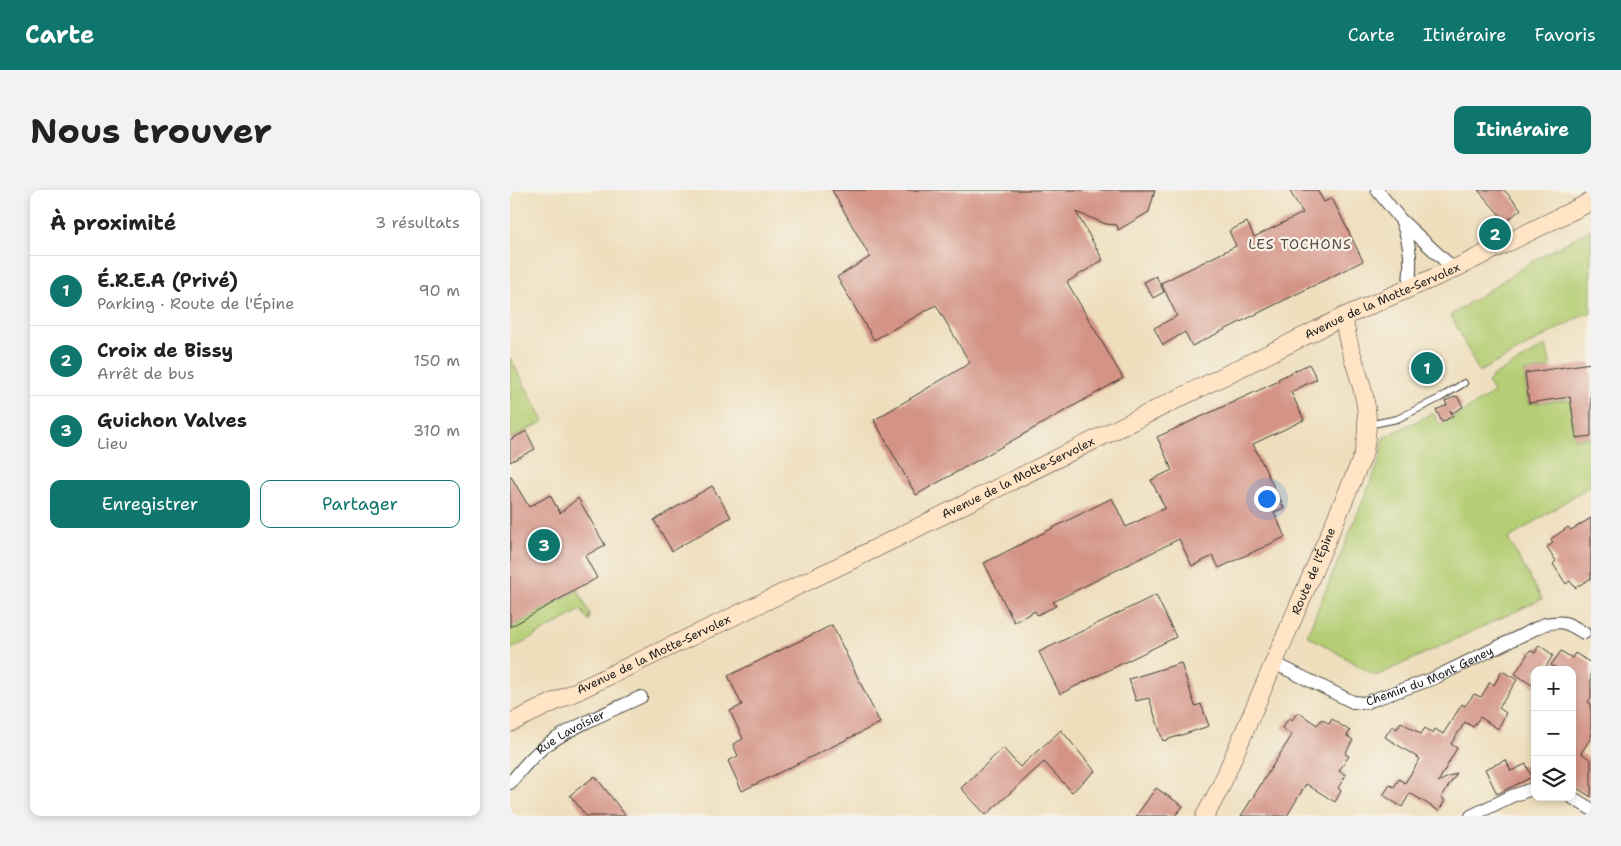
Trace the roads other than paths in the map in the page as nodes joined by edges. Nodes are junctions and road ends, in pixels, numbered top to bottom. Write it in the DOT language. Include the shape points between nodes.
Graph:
graph roads {
  1 [pos="1377,190"];
  2 [pos="1586,190"];
  3 [pos="1591,200"];
  4 [pos="1401,220"];
  5 [pos="1525,234"];
  6 [pos="1454,269"];
  7 [pos="1408,289"];
  8 [pos="1343,317"];
  9 [pos="1464,382"];
  10 [pos="1368,425"];
  11 [pos="1589,632"];
  12 [pos="1274,663"];
  13 [pos="641,697"];
  14 [pos="510,723"];
  15 [pos="510,783"];
  16 [pos="1531,789"];
  17 [pos="1576,800"];
  18 [pos="1591,809"];
  19 [pos="1205,816"];
  20 [pos="1471,816"];
  1 -- 4 [label="street"];
  2 -- 5 [label="main road, Avenue de la Motte-Servolex"];
  3 -- 5 [label="main road, Avenue de la Motte-Servolex"];
  4 -- 6 [label="street"];
  4 -- 7 [label="street" via="1410,244"];
  5 -- 6 [label="main road, Avenue de la Motte-Servolex"];
  6 -- 7 [label="main road, Avenue de la Motte-Servolex"];
  7 -- 8 [label="main road, Avenue de la Motte-Servolex"];
  8 -- 10 [label="main road, Route de l'Épine" via="1366,400"];
  8 -- 14 [label="main road, Avenue de la Motte-Servolex" via="856,558"];
  9 -- 10 [label="lane" via="1397,419"];
  10 -- 12 [label="main road, Route de l'Épine" via="1363,456"];
  11 -- 12 [label="street, Chemin du Mont Geney" via="1568,622 1544,624 1432,679 1364,703 1353,702"];
  12 -- 19 [label="main road, Route de l'Épine"];
  13 -- 15 [label="street, Rue Lavoisier" via="547,744"];
  16 -- 20 [label="street"];
  17 -- 18 [label="street"];
}
